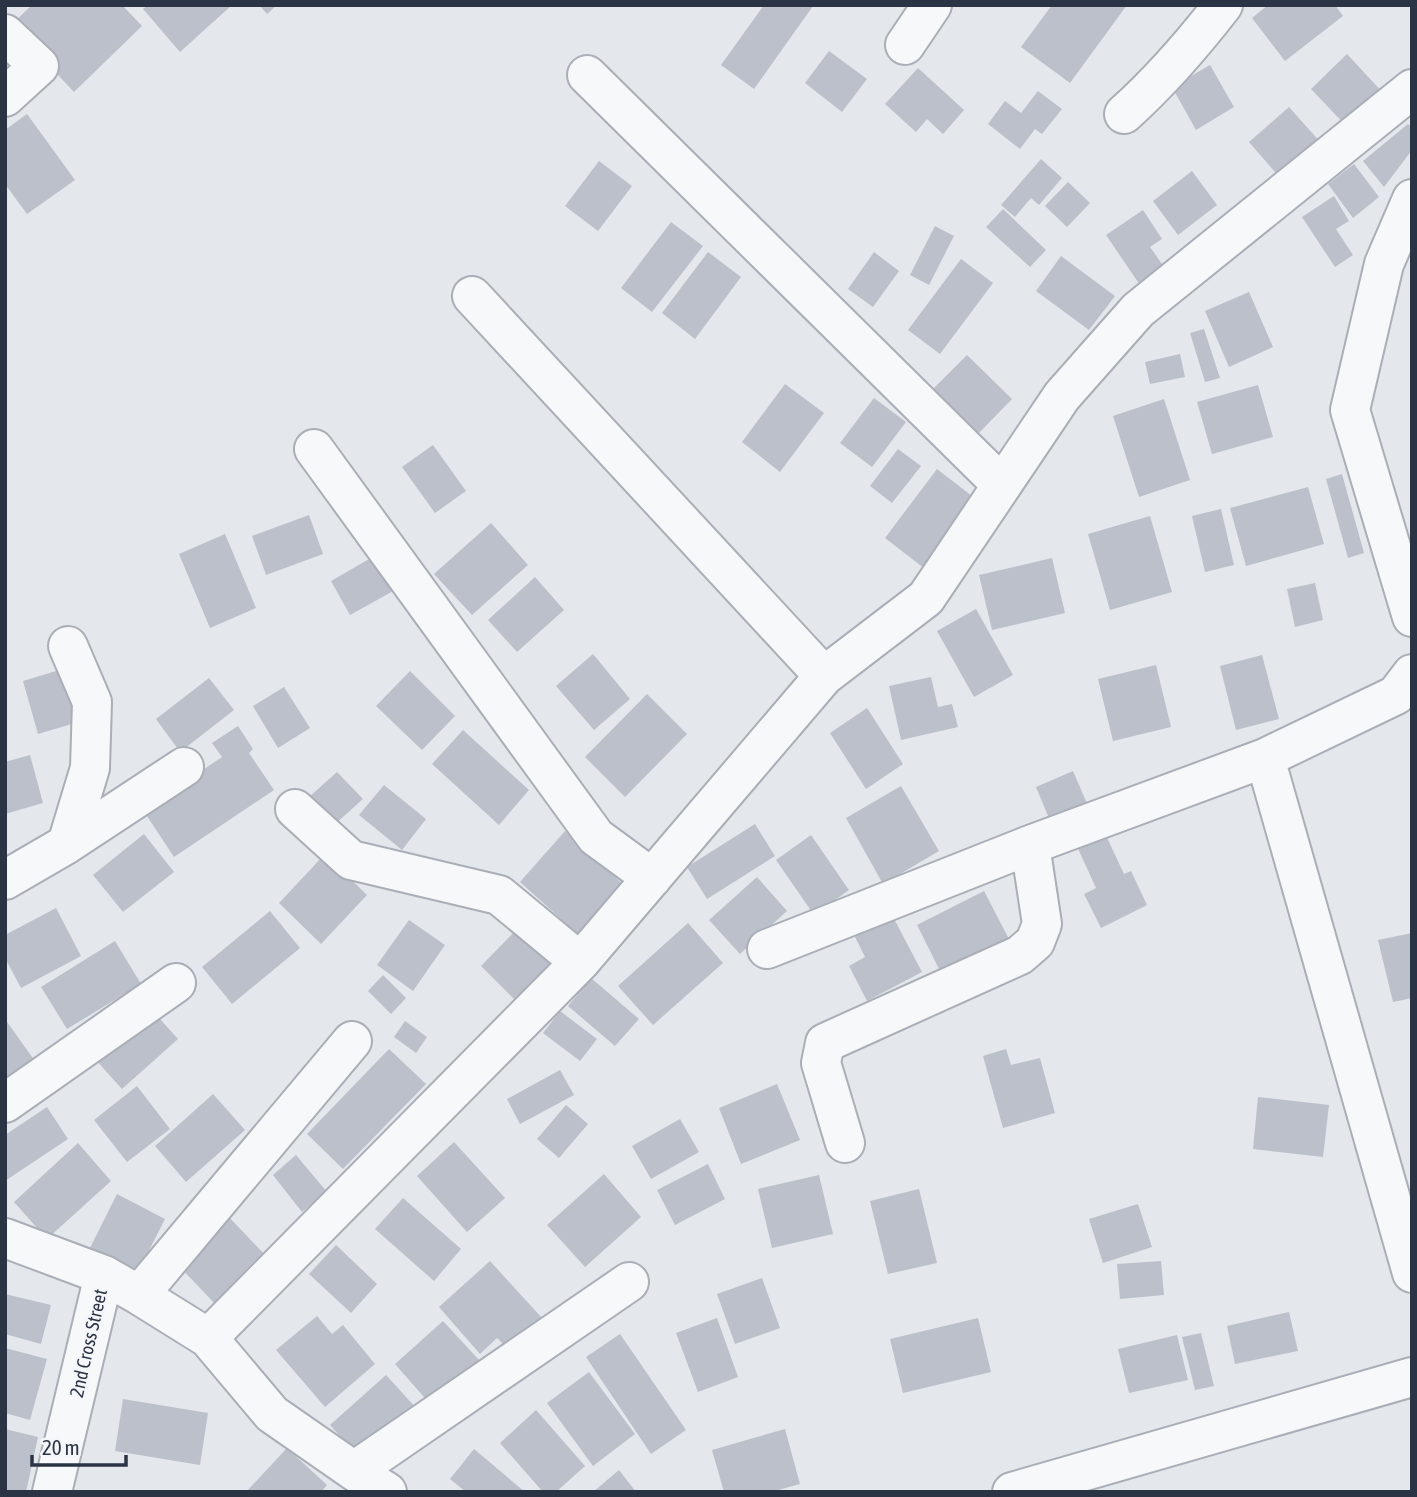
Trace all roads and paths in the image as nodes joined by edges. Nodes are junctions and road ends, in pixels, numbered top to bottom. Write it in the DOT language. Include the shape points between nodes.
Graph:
graph roads {
  1 [pos="932,5"];
  2 [pos="1223,5"];
  3 [pos="5,34"];
  4 [pos="905,45"];
  5 [pos="587,75"];
  6 [pos="1412,89"];
  7 [pos="5,97"];
  8 [pos="1124,114"];
  9 [pos="1412,199"];
  10 [pos="472,296"];
  11 [pos="314,449"];
  12 [pos="1002,485"];
  13 [pos="1412,617"];
  14 [pos="68,646"];
  15 [pos="1412,674"];
  16 [pos="824,676"];
  17 [pos="1265,758"];
  18 [pos="184,767"];
  19 [pos="295,809"];
  20 [pos="67,844"];
  21 [pos="1030,845"];
  22 [pos="652,878"];
  23 [pos="5,880"];
  24 [pos="767,949"];
  25 [pos="580,962"];
  26 [pos="176,983"];
  27 [pos="352,1041"];
  28 [pos="5,1103"];
  29 [pos="845,1143"];
  30 [pos="5,1237"];
  31 [pos="1412,1273"];
  32 [pos="104,1275"];
  33 [pos="629,1282"];
  34 [pos="139,1295"];
  35 [pos="208,1338"];
  36 [pos="1412,1377"];
  37 [pos="354,1471"];
  38 [pos="52,1492"];
  39 [pos="387,1492"];
  40 [pos="1012,1492"];
  1 -- 4 [label="street"];
  2 -- 8 [label="street" via="1185,53"];
  3 -- 7 [label="street" via="39,66"];
  5 -- 12 [label="street"];
  6 -- 12 [label="street" via="1138,310 1062,396"];
  9 -- 13 [label="street" via="1384,264 1350,410"];
  10 -- 16 [label="street"];
  11 -- 22 [label="street" via="596,837"];
  12 -- 16 [label="street" via="926,598"];
  14 -- 20 [label="street" via="92,702 90,768"];
  15 -- 17 [label="street" via="1396,695"];
  16 -- 22 [label="street"];
  17 -- 21 [label="street"];
  17 -- 31 [label="street"];
  18 -- 20 [label="street"];
  19 -- 25 [label="street" via="351,860 499,895"];
  20 -- 23 [label="street"];
  21 -- 24 [label="street"];
  21 -- 29 [label="street" via="1042,924 1035,942 1020,955 825,1043 821,1063"];
  22 -- 25 [label="street"];
  25 -- 35 [label="street"];
  26 -- 28 [label="street"];
  27 -- 34 [label="street"];
  30 -- 32 [label="street"];
  32 -- 34 [label="street"];
  32 -- 38 [label="street, 2nd Cross Street"];
  33 -- 37 [label="street"];
  34 -- 35 [label="street"];
  35 -- 37 [label="street" via="272,1414"];
  36 -- 40 [label="street"];
  37 -- 39 [label="street"];
}
